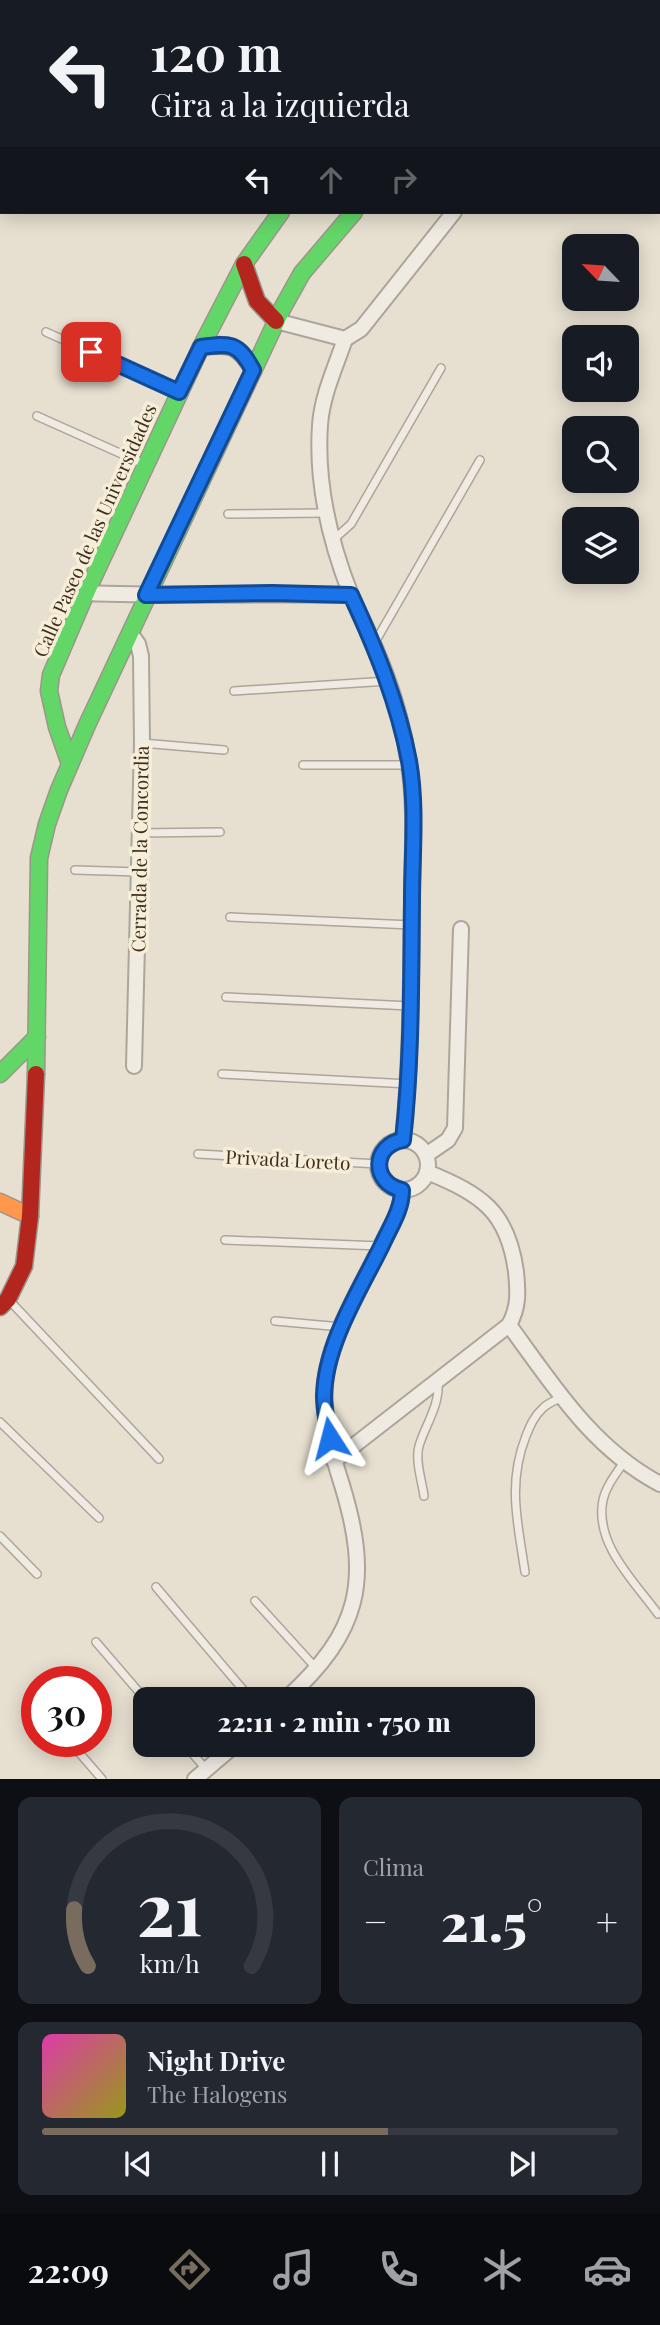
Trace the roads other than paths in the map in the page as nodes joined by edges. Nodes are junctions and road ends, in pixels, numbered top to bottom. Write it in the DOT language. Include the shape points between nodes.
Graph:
graph roads {
  1 [pos="280,214"];
  2 [pos="352,214"];
  3 [pos="452,214"];
  4 [pos="244,264"];
  5 [pos="276,321"];
  6 [pos="46,331"];
  7 [pos="345,339"];
  8 [pos="201,347"];
  9 [pos="441,369"];
  10 [pos="253,370"];
  11 [pos="179,392"];
  12 [pos="37,416"];
  13 [pos="480,460"];
  14 [pos="145,464"];
  15 [pos="327,513"];
  16 [pos="229,514"];
  17 [pos="332,540"];
  18 [pos="86,593"];
  19 [pos="146,595"];
  20 [pos="351,595"];
  21 [pos="131,634"];
  22 [pos="374,645"];
  23 [pos="388,681"];
  24 [pos="234,691"];
  25 [pos="142,743"];
  26 [pos="224,750"];
  27 [pos="69,764"];
  28 [pos="303,765"];
  29 [pos="410,765"];
  30 [pos="220,832"];
  31 [pos="140,833"];
  32 [pos="75,870"];
  33 [pos="139,872"];
  34 [pos="230,917"];
  35 [pos="412,925"];
  36 [pos="461,929"];
  37 [pos="226,997"];
  38 [pos="411,1006"];
  39 [pos="37,1037"];
  40 [pos="134,1066"];
  41 [pos="0,1074"];
  42 [pos="222,1074"];
  43 [pos="409,1084"];
  44 [pos="403,1140"];
  45 [pos="198,1154"];
  46 [pos="426,1155"];
  47 [pos="378,1164"];
  48 [pos="427,1172"];
  49 [pos="402,1190"];
  50 [pos="0,1202"];
  51 [pos="30,1216"];
  52 [pos="225,1240"];
  53 [pos="382,1246"];
  54 [pos="4,1303"];
  55 [pos="275,1321"];
  56 [pos="509,1325"];
  57 [pos="342,1327"];
  58 [pos="438,1380"];
  59 [pos="562,1397"];
  60 [pos="0,1422"];
  61 [pos="159,1459"];
  62 [pos="334,1461"];
  63 [pos="624,1462"];
  64 [pos="660,1484"];
  65 [pos="425,1496"];
  66 [pos="99,1518"];
  67 [pos="0,1536"];
  68 [pos="525,1572"];
  69 [pos="37,1574"];
  70 [pos="156,1587"];
  71 [pos="256,1601"];
  72 [pos="658,1614"];
  73 [pos="96,1642"];
  74 [pos="317,1669"];
  75 [pos="135,1687"];
  76 [pos="241,1687"];
  77 [pos="298,1687"];
  78 [pos="83,1757"];
  79 [pos="191,1757"];
  80 [pos="220,1757"];
  81 [pos="200,1774"];
  82 [pos="102,1779"];
  1 -- 4 [label="street, Calle Paseo de las Universidades"];
  2 -- 5 [label="street" via="302,274"];
  3 -- 7 [label="street" via="361,329"];
  4 -- 5 [label="street" via="257,301"];
  4 -- 8 [label="street, Calle Paseo de las Universidades"];
  5 -- 7 [label="street"];
  5 -- 10 [label="street"];
  6 -- 11 [label="lane"];
  7 -- 15 [label="street" via="320,424"];
  8 -- 10 [label="street" via="237,347"];
  8 -- 11 [label="street, Calle Paseo de las Universidades"];
  9 -- 17 [label="lane" via="351,524"];
  10 -- 19 [label="street"];
  11 -- 14 [label="street, Calle Paseo de las Universidades"];
  12 -- 14 [label="lane"];
  13 -- 22 [label="lane"];
  14 -- 18 [label="street, Calle Paseo de las Universidades"];
  15 -- 16 [label="lane"];
  15 -- 17 [label="street"];
  17 -- 20 [label="street"];
  18 -- 19 [label="street"];
  18 -- 27 [label="street, Calle Paseo de las Universidades" via="51,675 49,691"];
  19 -- 20 [label="street"];
  19 -- 21 [label="street"];
  20 -- 22 [label="street"];
  21 -- 25 [label="street, Cerrada de la Concordia" via="141,656"];
  21 -- 27 [label="street"];
  22 -- 23 [label="street"];
  23 -- 24 [label="lane"];
  23 -- 29 [label="street"];
  25 -- 26 [label="lane"];
  25 -- 31 [label="street, Cerrada de la Concordia"];
  27 -- 39 [label="street" via="44,830 39,858"];
  28 -- 29 [label="lane"];
  29 -- 35 [label="street"];
  30 -- 31 [label="lane"];
  31 -- 33 [label="street, Cerrada de la Concordia"];
  32 -- 33 [label="lane"];
  33 -- 40 [label="street, Cerrada de la Concordia"];
  34 -- 35 [label="lane"];
  35 -- 38 [label="street"];
  36 -- 46 [label="street" via="455,1128 448,1140"];
  37 -- 38 [label="lane"];
  38 -- 43 [label="street"];
  39 -- 41 [label="street"];
  39 -- 51 [label="street"];
  42 -- 43 [label="lane"];
  43 -- 44 [label="street"];
  44 -- 46 [label="street" via="417,1144"];
  44 -- 47 [label="street" via="389,1144"];
  45 -- 47 [label="lane, Privada Loreto"];
  46 -- 48 [label="street"];
  47 -- 49 [label="street" via="382,1179"];
  48 -- 49 [label="street" via="417,1185"];
  48 -- 56 [label="street" via="481,1199 505,1227 518,1305"];
  49 -- 53 [label="street" via="400,1207"];
  50 -- 51 [label="street"];
  51 -- 54 [label="street" via="24,1266"];
  52 -- 53 [label="lane"];
  53 -- 57 [label="street"];
  54 -- 61 [label="lane"];
  55 -- 57 [label="lane"];
  56 -- 58 [label="street"];
  56 -- 59 [label="street"];
  57 -- 62 [label="street" via="329,1361 324,1393"];
  58 -- 62 [label="street"];
  58 -- 65 [label="lane" via="438,1397 419,1448"];
  59 -- 63 [label="street" via="594,1436"];
  59 -- 68 [label="lane" via="536,1416 516,1467 514,1499"];
  60 -- 66 [label="lane"];
  62 -- 74 [label="street" via="354,1526 358,1575 342,1632"];
  63 -- 64 [label="street"];
  63 -- 72 [label="lane" via="605,1496 604,1526 612,1551"];
  67 -- 69 [label="lane"];
  70 -- 76 [label="lane"];
  71 -- 74 [label="lane"];
  73 -- 75 [label="lane"];
  74 -- 77 [label="street"];
  78 -- 82 [label="lane"];
  79 -- 81 [label="lane"];
  80 -- 81 [label="street"];
}
